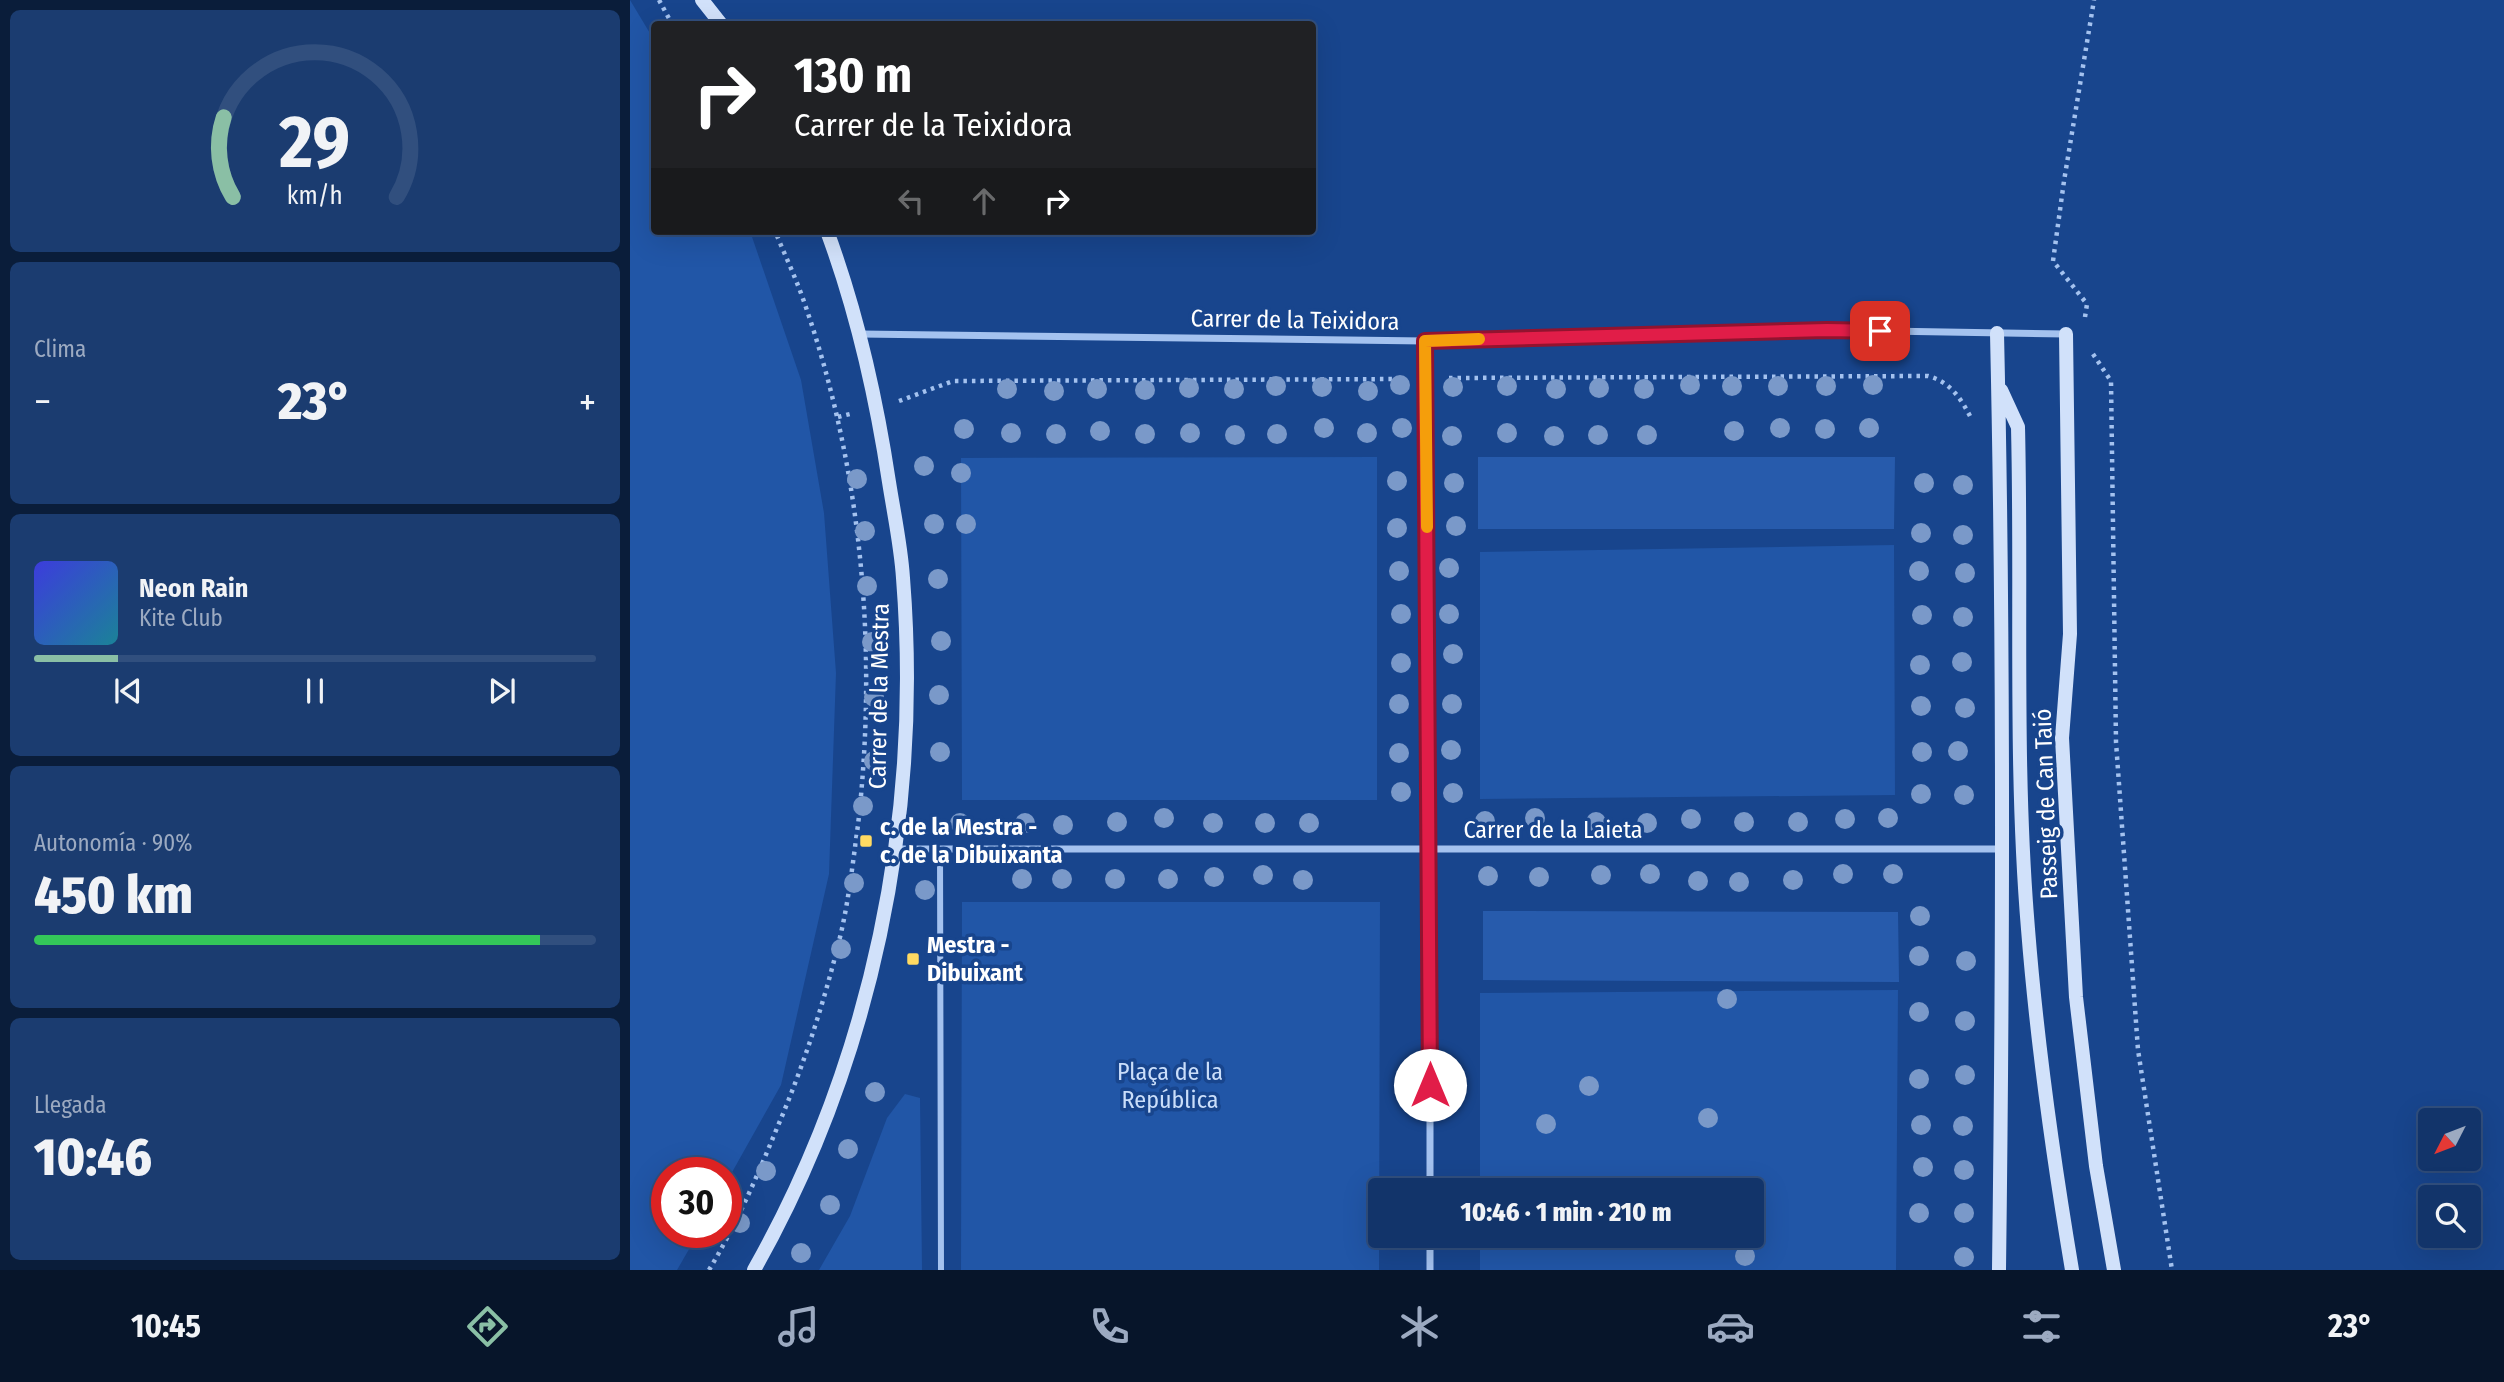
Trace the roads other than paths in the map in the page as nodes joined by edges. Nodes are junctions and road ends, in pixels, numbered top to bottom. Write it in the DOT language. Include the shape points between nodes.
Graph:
graph roads {
  1 [pos="702,0"];
  2 [pos="720,21"];
  3 [pos="828,235"];
  4 [pos="1997,333"];
  5 [pos="860,334"];
  6 [pos="2066,334"];
  7 [pos="1425,341"];
  8 [pos="1998,382"];
  9 [pos="896,849"];
  10 [pos="940,849"];
  11 [pos="1430,849"];
  12 [pos="2001,849"];
  13 [pos="1430,1178"];
  14 [pos="1430,1248"];
  15 [pos="754,1270"];
  16 [pos="941,1270"];
  17 [pos="1430,1270"];
  18 [pos="1999,1270"];
  19 [pos="2072,1270"];
  20 [pos="2114,1270"];
  1 -- 2 [label="main road"];
  3 -- 5 [label="main road, Carrer de la Mestra"];
  4 -- 6 [label="street, Carrer de la Teixidora"];
  4 -- 7 [label="street, Carrer de la Teixidora" via="1827,330"];
  4 -- 8 [label="main road, Passeig de Can Taió"];
  5 -- 7 [label="street, Carrer de la Teixidora"];
  5 -- 9 [label="main road, Carrer de la Mestra" via="882,437 903,576 906,709"];
  6 -- 20 [label="main road, Passeig de Can Taió" via="2070,634 2062,738 2076,997 2095,1166"];
  7 -- 11 [label="street"];
  8 -- 12 [label="main road, Passeig de Can Taió"];
  8 -- 19 [label="main road, Passeig de Can Taió" via="2018,426 2027,928 2055,1171"];
  9 -- 10 [label="street, Carrer de la Laieta"];
  9 -- 15 [label="main road, Carrer de la Mestra" via="871,974 830,1111"];
  10 -- 11 [label="street, Carrer de la Laieta"];
  10 -- 16 [label="street"];
  11 -- 12 [label="street, Carrer de la Laieta"];
  11 -- 13 [label="street"];
  12 -- 18 [label="main road, Passeig de Can Taió"];
  14 -- 17 [label="street"];
}
